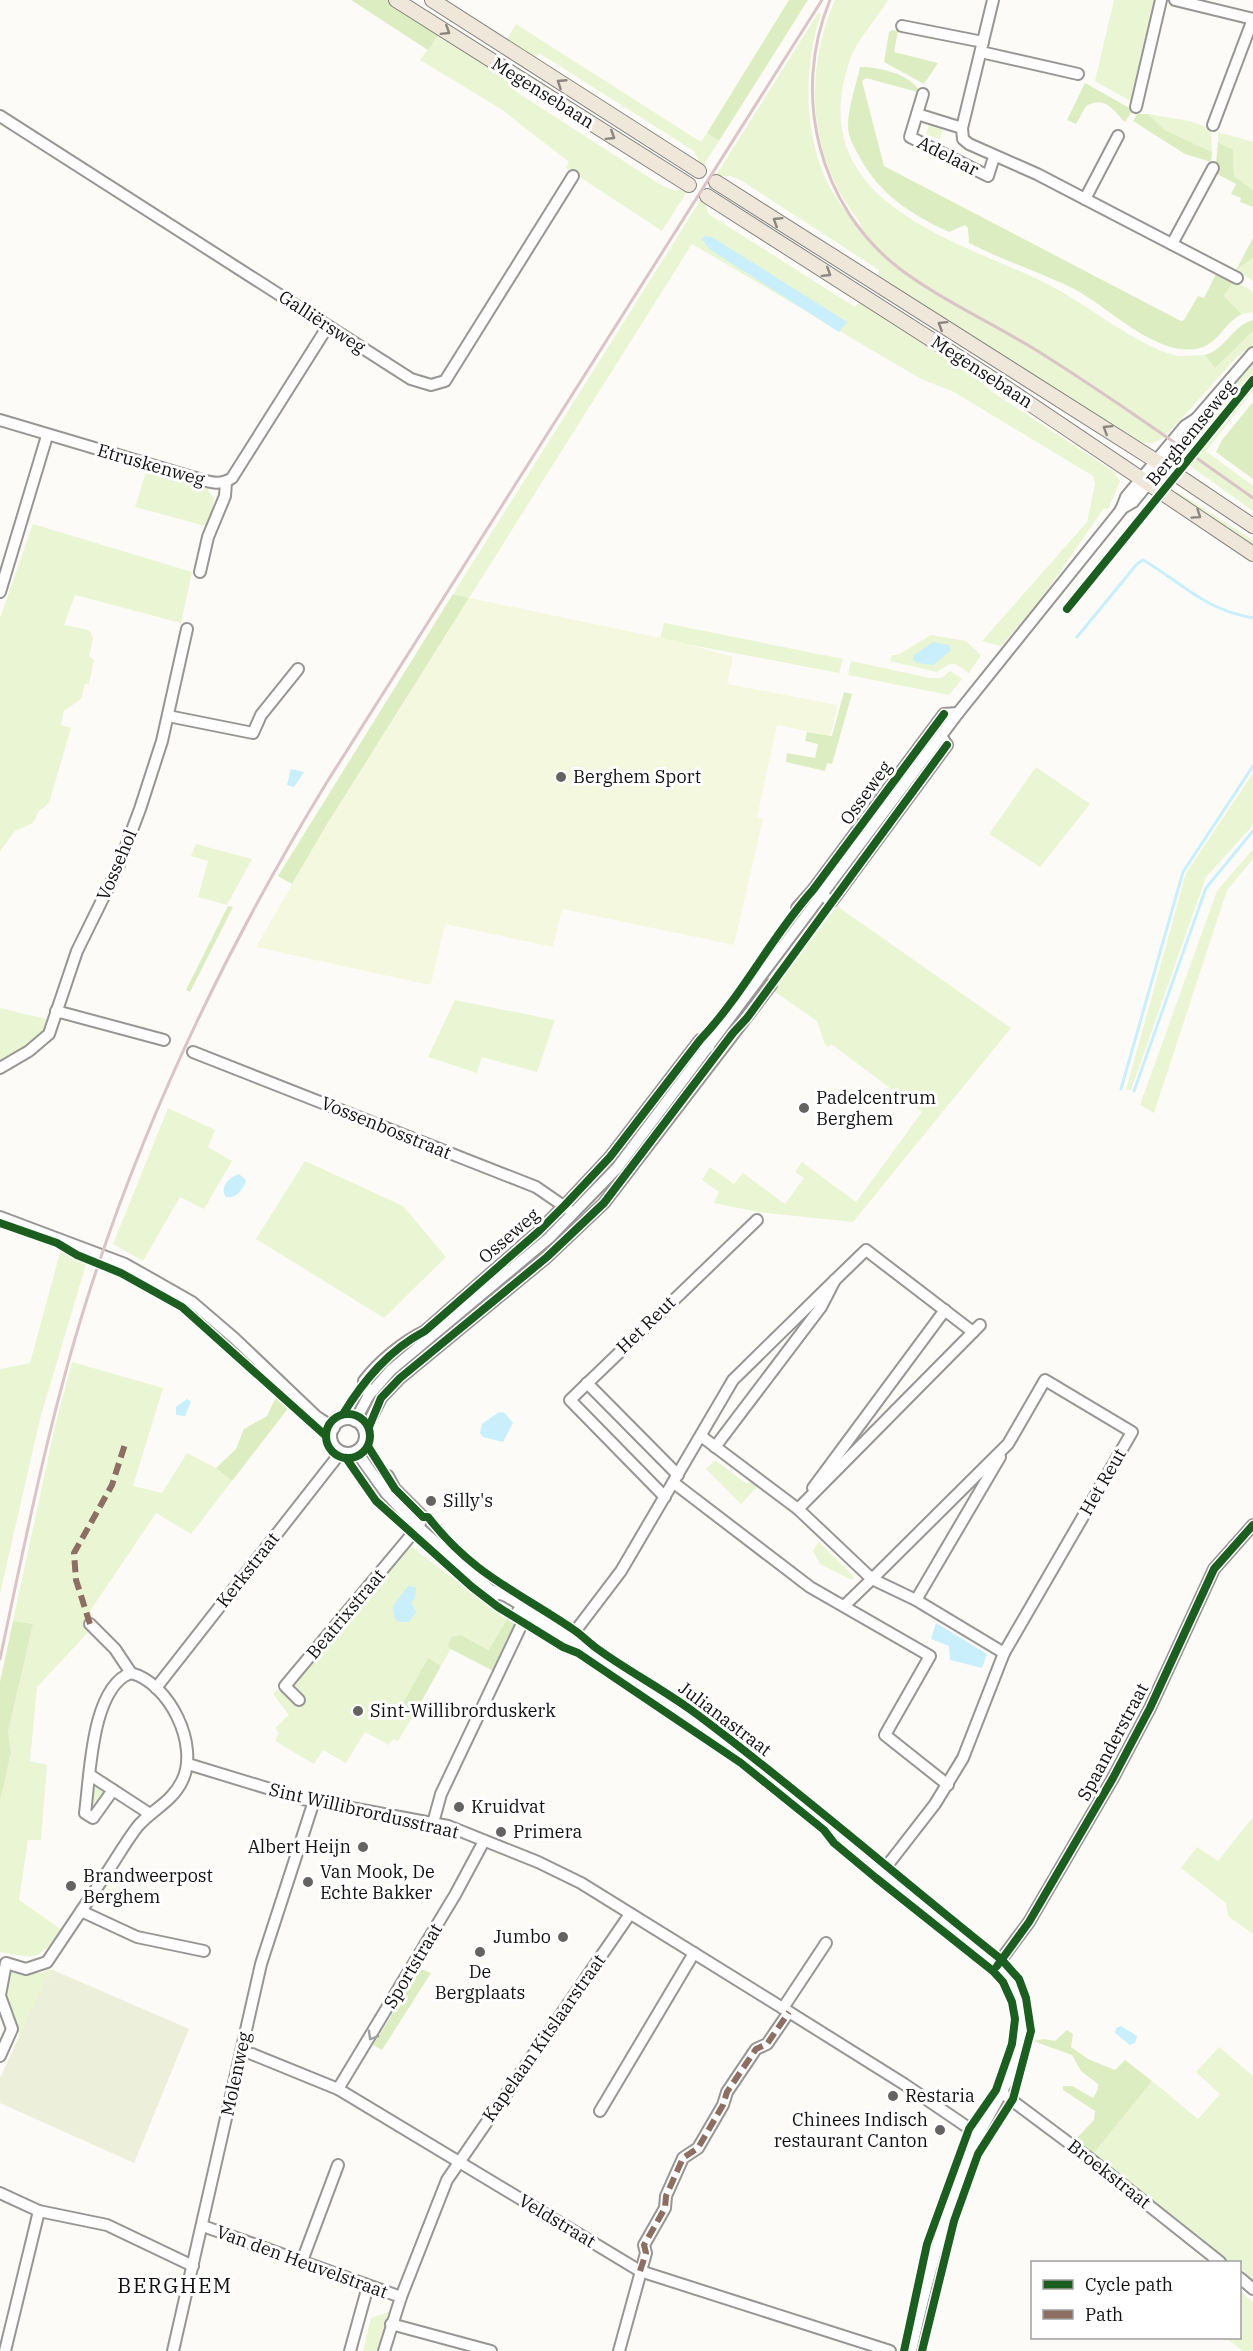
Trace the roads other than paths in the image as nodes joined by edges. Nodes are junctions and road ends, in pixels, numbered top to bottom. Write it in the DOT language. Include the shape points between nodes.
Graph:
graph roads {
  1 [pos="396,0"];
  2 [pos="432,0"];
  3 [pos="993,0"];
  4 [pos="1161,0"];
  5 [pos="1175,0"];
  6 [pos="1253,19"];
  7 [pos="902,26"];
  8 [pos="982,47"];
  9 [pos="1078,74"];
  10 [pos="923,94"];
  11 [pos="1137,107"];
  12 [pos="917,114"];
  13 [pos="0,116"];
  14 [pos="1213,125"];
  15 [pos="962,128"];
  16 [pos="1118,136"];
  17 [pos="994,156"];
  18 [pos="1212,168"];
  19 [pos="699,171"];
  20 [pos="573,176"];
  21 [pos="716,182"];
  22 [pos="689,185"];
  23 [pos="707,196"];
  24 [pos="1085,199"];
  25 [pos="1172,244"];
  26 [pos="1237,278"];
  27 [pos="328,326"];
  28 [pos="1253,353"];
  29 [pos="0,420"];
  30 [pos="47,436"];
  31 [pos="1160,463"];
  32 [pos="1145,480"];
  33 [pos="226,482"];
  34 [pos="1253,526"];
  35 [pos="1253,554"];
  36 [pos="200,572"];
  37 [pos="0,592"];
  38 [pos="187,629"];
  39 [pos="298,669"];
  40 [pos="958,713"];
  41 [pos="168,716"];
  42 [pos="817,893"];
  43 [pos="797,908"];
  44 [pos="771,985"];
  45 [pos="752,990"];
  46 [pos="762,997"];
  47 [pos="56,1011"];
  48 [pos="164,1040"];
  49 [pos="709,1047"];
  50 [pos="193,1052"];
  51 [pos="0,1068"];
  52 [pos="657,1096"];
  53 [pos="667,1103"];
  54 [pos="565,1205"];
  55 [pos="574,1215"];
  56 [pos="0,1217"];
  57 [pos="758,1220"];
  58 [pos="835,1280"];
  59 [pos="945,1310"];
  60 [pos="380,1381"];
  61 [pos="587,1383"];
  62 [pos="389,1389"];
  63 [pos="369,1395"];
  64 [pos="372,1416"];
  65 [pos="355,1421"];
  66 [pos="334,1428"];
  67 [pos="701,1436"];
  68 [pos="1008,1444"];
  69 [pos="715,1447"];
  70 [pos="356,1451"];
  71 [pos="341,1452"];
  72 [pos="676,1479"];
  73 [pos="808,1496"];
  74 [pos="665,1497"];
  75 [pos="798,1509"];
  76 [pos="1253,1525"];
  77 [pos="418,1527"];
  78 [pos="872,1579"];
  79 [pos="916,1600"];
  80 [pos="844,1606"];
  81 [pos="527,1612"];
  82 [pos="90,1624"];
  83 [pos="570,1638"];
  84 [pos="1004,1653"];
  85 [pos="131,1673"];
  86 [pos="156,1688"];
  87 [pos="298,1700"];
  88 [pos="188,1764"];
  89 [pos="90,1775"];
  90 [pos="948,1785"];
  91 [pos="113,1790"];
  92 [pos="314,1802"];
  93 [pos="150,1814"];
  94 [pos="433,1823"];
  95 [pos="484,1841"];
  96 [pos="882,1871"];
  97 [pos="81,1911"];
  98 [pos="630,1914"];
  99 [pos="826,1943"];
  100 [pos="204,1951"];
  101 [pos="694,1953"];
  102 [pos="3,1963"];
  103 [pos="997,1965"];
  104 [pos="0,1996"];
  105 [pos="786,2010"];
  106 [pos="252,2054"];
  107 [pos="0,2056"];
  108 [pos="338,2090"];
  109 [pos="1002,2093"];
  110 [pos="600,2111"];
  111 [pos="979,2135"];
  112 [pos="458,2162"];
  113 [pos="338,2165"];
  114 [pos="0,2193"];
  115 [pos="39,2211"];
  116 [pos="202,2226"];
  117 [pos="302,2261"];
  118 [pos="1219,2261"];
  119 [pos="193,2266"];
  120 [pos="640,2271"];
  121 [pos="1241,2280"];
  122 [pos="368,2286"];
  123 [pos="1253,2289"];
  124 [pos="401,2297"];
  125 [pos="392,2324"];
  126 [pos="5,2351"];
  127 [pos="173,2351"];
  128 [pos="350,2351"];
  129 [pos="384,2351"];
  130 [pos="491,2351"];
  131 [pos="619,2351"];
  132 [pos="890,2351"];
  133 [pos="911,2351"];
  1 -- 22 [label="main road, Megensebaan, one-way"];
  19 -- 2 [label="main road, Megensebaan, one-way"];
  3 -- 8 [label="street, Adelaar"];
  4 -- 11 [label="street"];
  5 -- 6 [label="street"];
  6 -- 14 [label="street"];
  7 -- 8 [label="street"];
  8 -- 9 [label="street"];
  8 -- 15 [label="street, Adelaar"];
  10 -- 12 [label="street, Adelaar"];
  12 -- 15 [label="street, Adelaar"];
  12 -- 17 [label="street, Adelaar" via="910,137 988,176"];
  13 -- 27 [label="street, Galliërsweg"];
  15 -- 17 [label="street, Adelaar" via="963,139"];
  16 -- 24 [label="street"];
  17 -- 24 [label="street, Adelaar"];
  18 -- 25 [label="street"];
  20 -- 27 [label="street, Galliërsweg" via="445,381 431,385 411,379"];
  31 -- 21 [label="main road, Megensebaan, one-way"];
  23 -- 32 [label="main road, Megensebaan, one-way"];
  24 -- 25 [label="street, Adelaar"];
  25 -- 26 [label="street, Adelaar"];
  27 -- 33 [label="street, Etruskenweg"];
  28 -- 31 [label="street, Berghemseweg" via="1196,419 1185,426"];
  29 -- 30 [label="street, Etruskenweg"];
  30 -- 33 [label="street, Etruskenweg" via="217,484"];
  30 -- 37 [label="street"];
  31 -- 32 [label="street, Berghemseweg"];
  31 -- 34 [label="main road, Megensebaan"];
  32 -- 35 [label="main road, Megensebaan, one-way"];
  32 -- 40 [label="street, Osseweg" via="1132,502 1121,510"];
  33 -- 36 [label="street"];
  38 -- 41 [label="street, Vossehol"];
  39 -- 41 [label="street" via="261,715 253,733"];
  40 -- 42 [label="street, Osseweg" via="874,835"];
  40 -- 42 [label="street, Osseweg" via="944,714"];
  41 -- 47 [label="street, Vossehol" via="117,870 77,951"];
  42 -- 43 [label="street, Osseweg"];
  42 -- 45 [label="street, Osseweg"];
  44 -- 46 [label="street"];
  45 -- 46 [label="street"];
  45 -- 49 [label="street, Osseweg"];
  46 -- 62 [label="street" via="608,1199 547,1257"];
  47 -- 48 [label="street"];
  47 -- 51 [label="street, Vossehol" via="44,1041"];
  49 -- 52 [label="street, Osseweg" via="700,1040"];
  49 -- 53 [label="street, Osseweg"];
  50 -- 54 [label="street, Vossenbosstraat" via="536,1187"];
  52 -- 53 [label="street"];
  52 -- 54 [label="street, Osseweg"];
  53 -- 55 [label="street, Osseweg" via="617,1168"];
  54 -- 55 [label="street, Vossenbosstraat"];
  54 -- 63 [label="street, Osseweg" via="465,1297 370,1373 364,1381"];
  55 -- 60 [label="street, Osseweg"];
  56 -- 66 [label="street" via="125,1264 192,1302 317,1418"];
  57 -- 61 [label="street, Het Reut"];
  58 -- 59 [label="street" via="866,1250"];
  58 -- 67 [label="street" via="733,1380"];
  58 -- 69 [label="street" via="821,1307"];
  59 -- 73 [label="street"];
  59 -- 73 [label="street" via="976,1328 831,1478"];
  60 -- 62 [label="street"];
  60 -- 63 [label="street, Osseweg"];
  61 -- 72 [label="street"];
  61 -- 74 [label="street, Het Reut" via="570,1400"];
  62 -- 64 [label="street"];
  63 -- 65 [label="street, Osseweg"];
  65 -- 66 [label="street" via="345,1420"];
  65 -- 70 [label="street" via="365,1438"];
  66 -- 71 [label="street" via="332,1441"];
  67 -- 69 [label="street"];
  67 -- 72 [label="street"];
  68 -- 78 [label="street, Het Reut"];
  68 -- 79 [label="street, Het Reut"];
  68 -- 84 [label="street, Het Reut" via="1045,1380 1132,1432"];
  69 -- 75 [label="street"];
  70 -- 71 [label="street"];
  70 -- 77 [label="street, Julianastraat" via="378,1482 388,1476 395,1489 423,1517"];
  71 -- 86 [label="street, Kerkstraat"];
  72 -- 74 [label="street"];
  72 -- 80 [label="street" via="810,1587"];
  73 -- 75 [label="street"];
  74 -- 83 [label="street" via="621,1571"];
  75 -- 78 [label="street"];
  76 -- 103 [label="street, Spaanderstraat" via="1214,1569 1113,1778 1029,1922"];
  77 -- 81 [label="street, Julianastraat" via="493,1591"];
  77 -- 87 [label="street, Beatrixstraat" via="285,1686"];
  78 -- 79 [label="street"];
  78 -- 80 [label="street, Het Reut"];
  79 -- 84 [label="street"];
  80 -- 90 [label="street" via="930,1656 885,1735"];
  81 -- 83 [label="street, Julianastraat"];
  81 -- 94 [label="street" via="441,1794"];
  82 -- 85 [label="street" via="115,1648"];
  83 -- 96 [label="street, Julianastraat" via="755,1766"];
  84 -- 90 [label="street, Het Reut" via="963,1758"];
  85 -- 86 [label="street"];
  85 -- 89 [label="street" via="123,1676 102,1704"];
  86 -- 88 [label="street" via="185,1731"];
  88 -- 92 [label="street, Sint Willibrordusstraat"];
  88 -- 93 [label="street" via="172,1798"];
  89 -- 91 [label="street"];
  89 -- 91 [label="street" via="85,1813 93,1818"];
  90 -- 96 [label="street, Het Reut"];
  91 -- 93 [label="street"];
  92 -- 94 [label="street, Sint Willibrordusstraat"];
  92 -- 116 [label="street, Molenweg" via="261,1964"];
  93 -- 97 [label="street"];
  94 -- 95 [label="street, Sint Willibrordusstraat"];
  95 -- 98 [label="street, Sint Willibrordusstraat" via="581,1883"];
  95 -- 108 [label="street, Sportstraat, one-way"];
  96 -- 103 [label="street, Julianastraat"];
  97 -- 100 [label="street" via="137,1937"];
  97 -- 102 [label="street" via="47,1962 26,1969"];
  98 -- 101 [label="street, Sint Willibrordusstraat"];
  98 -- 112 [label="street, Kapelaan Kitslaarstraat"];
  99 -- 105 [label="street"];
  101 -- 105 [label="street, Sint Willibrordusstraat"];
  101 -- 110 [label="street"];
  102 -- 104 [label="street"];
  103 -- 109 [label="street, Julianastraat" via="1011,1981 1022,2010 1019,2049"];
  104 -- 107 [label="street" via="12,2029"];
  105 -- 111 [label="street, Sint Willibrordusstraat"];
  105 -- 120 [label="street" via="767,2044 756,2049 727,2092 698,2148 683,2158 662,2214 644,2245 646,2253"];
  106 -- 108 [label="street, Veldstraat"];
  108 -- 112 [label="street, Veldstraat"];
  109 -- 111 [label="street, Julianastraat"];
  109 -- 118 [label="street, Broekstraat"];
  111 -- 133 [label="street, Julianastraat" via="928,2271"];
  112 -- 120 [label="street, Veldstraat"];
  112 -- 124 [label="street, Kapelaan Kitslaarstraat" via="447,2180"];
  113 -- 117 [label="street"];
  114 -- 115 [label="street"];
  115 -- 119 [label="street" via="107,2225"];
  115 -- 126 [label="street"];
  116 -- 117 [label="street, Van den Heuvelstraat"];
  116 -- 119 [label="street, Molenweg"];
  117 -- 122 [label="street, Van den Heuvelstraat"];
  119 -- 127 [label="street, Molenweg"];
  120 -- 131 [label="street"];
  120 -- 132 [label="street, Veldstraat"];
  121 -- 123 [label="street"];
  122 -- 124 [label="street, Van den Heuvelstraat"];
  122 -- 128 [label="street"];
  124 -- 125 [label="street, Kapelaan Kitslaarstraat"];
  125 -- 129 [label="street, Kapelaan Kitslaarstraat"];
  125 -- 130 [label="street"];
}
